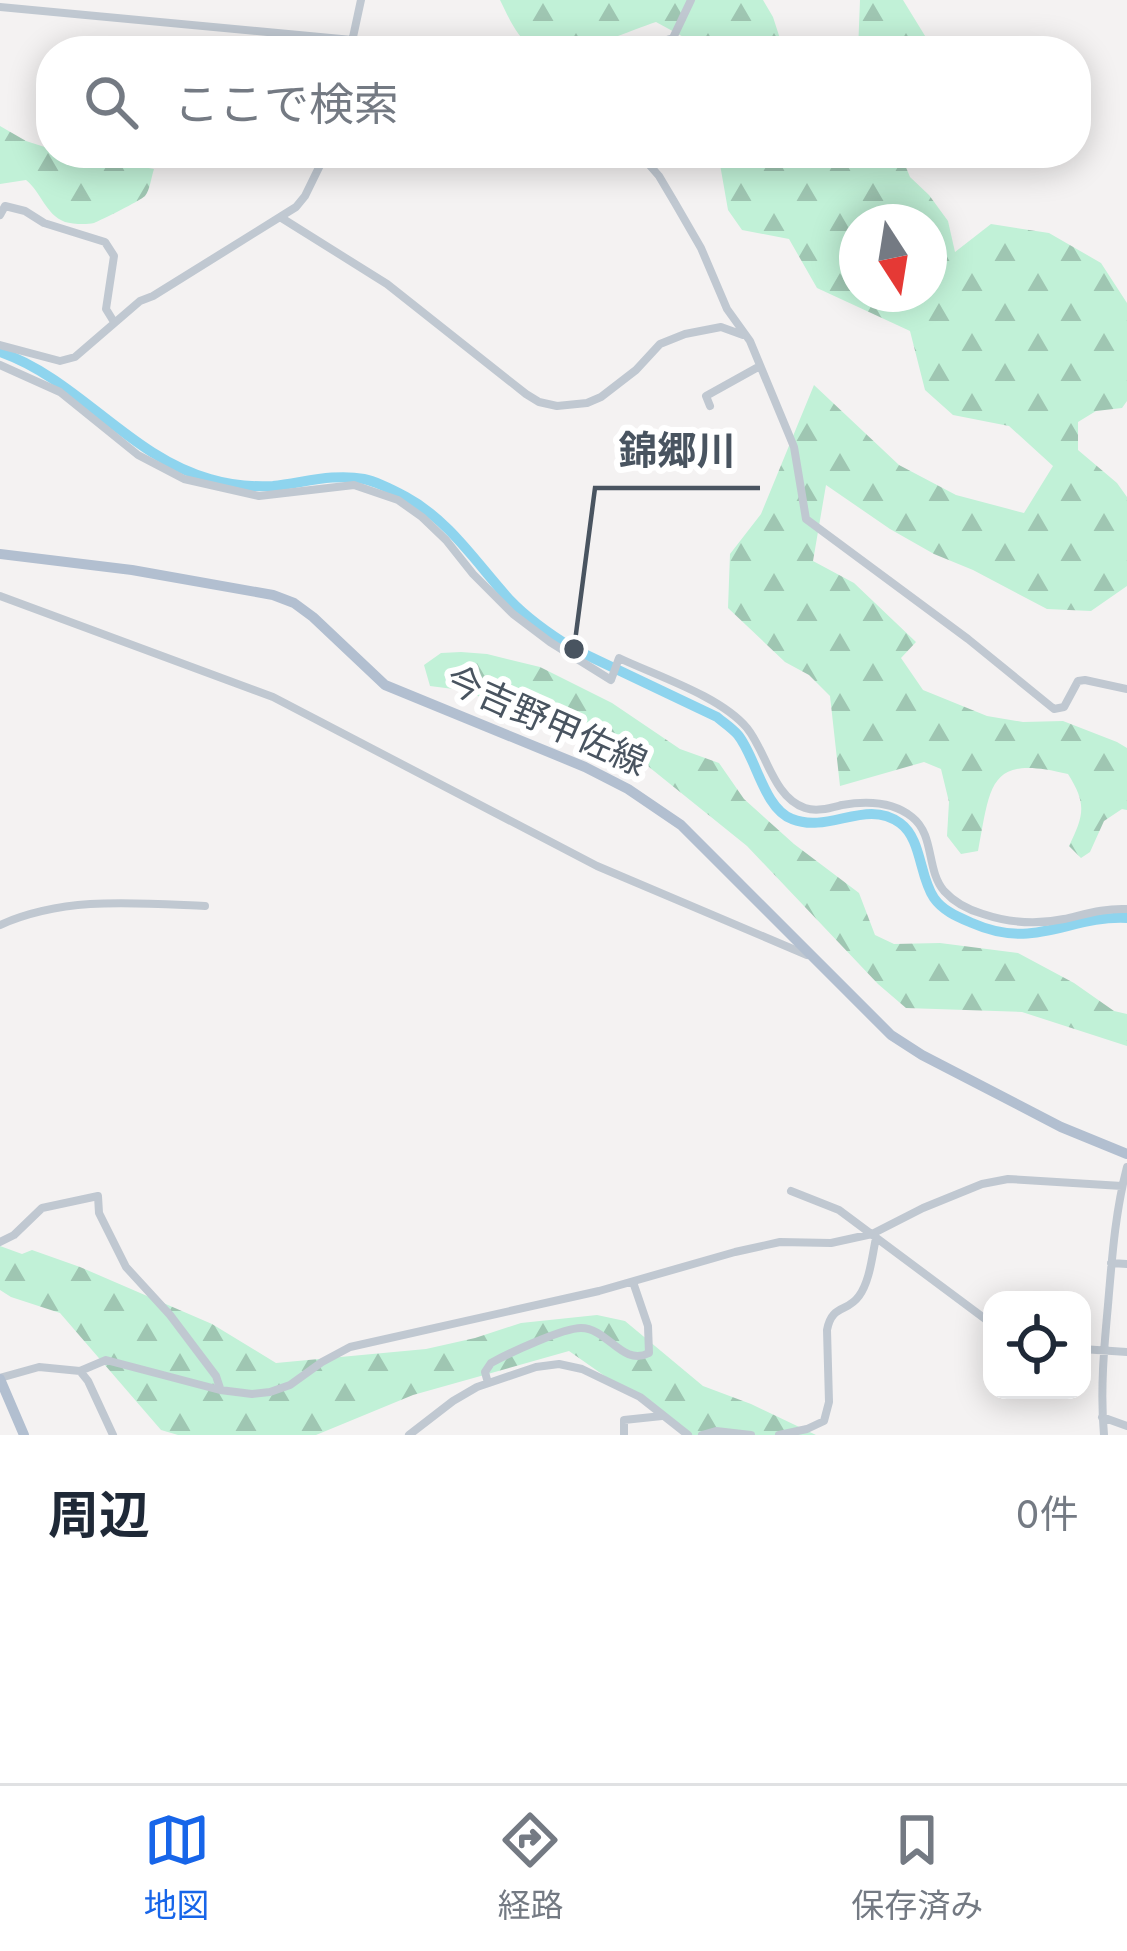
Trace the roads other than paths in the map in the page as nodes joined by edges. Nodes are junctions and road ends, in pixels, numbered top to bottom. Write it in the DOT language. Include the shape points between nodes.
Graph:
graph roads {
  1 [pos="361,0"];
  2 [pos="691,0"];
  3 [pos="0,7"];
  4 [pos="268,36"];
  5 [pos="353,36"];
  6 [pos="674,36"];
  7 [pos="319,168"];
  8 [pos="652,168"];
  9 [pos="0,215"];
  10 [pos="280,217"];
  11 [pos="114,322"];
  12 [pos="745,335"];
  13 [pos="0,345"];
  14 [pos="0,365"];
  15 [pos="760,366"];
  16 [pos="710,406"];
  17 [pos="0,554"];
  18 [pos="0,596"];
  19 [pos="1127,689"];
  20 [pos="205,905"];
  21 [pos="1127,909"];
  22 [pos="0,925"];
  23 [pos="814,958"];
  24 [pos="1127,1154"];
  25 [pos="1127,1167"];
  26 [pos="1122,1186"];
  27 [pos="791,1191"];
  28 [pos="874,1236"];
  29 [pos="0,1242"];
  30 [pos="1111,1262"];
  31 [pos="1127,1264"];
  32 [pos="632,1282"];
  33 [pos="983,1317"];
  34 [pos="1091,1350"];
  35 [pos="1104,1351"];
  36 [pos="1127,1352"];
  37 [pos="80,1371"];
  38 [pos="0,1378"];
  39 [pos="488,1383"];
  40 [pos="220,1390"];
  41 [pos="664,1416"];
  42 [pos="1102,1417"];
  43 [pos="1127,1426"];
  44 [pos="24,1435"];
  45 [pos="113,1435"];
  46 [pos="409,1435"];
  47 [pos="624,1435"];
  48 [pos="688,1435"];
  49 [pos="703,1435"];
  50 [pos="751,1435"];
  51 [pos="779,1435"];
  52 [pos="1104,1435"];
  1 -- 5 [label="street"];
  2 -- 6 [label="street"];
  3 -- 4 [label="street"];
  7 -- 10 [label="street" via="305,196"];
  8 -- 12 [label="street"];
  9 -- 11 [label="street" via="5,206 25,211 105,242 114,256 106,309"];
  10 -- 11 [label="street"];
  10 -- 12 [label="street" via="387,284 539,402 601,397 652,350 685,334 721,327"];
  11 -- 13 [label="street" via="60,361"];
  12 -- 15 [label="street"];
  14 -- 21 [label="street" via="60,392 138,455 184,479 259,496 354,485 398,500 501,603 582,664 611,680 619,658 736,718 802,807 878,803 910,816 943,890 976,912 1030,923"];
  15 -- 16 [label="street" via="706,396"];
  15 -- 19 [label="street" via="794,447 803,515 812,525 1054,709 1064,707 1078,681"];
  17 -- 23 [label="main road, 今吉野甲佐線" via="294,603 385,686 585,767 655,806"];
  18 -- 23 [label="street" via="273,698 597,866"];
  20 -- 22 [label="street" via="59,906"];
  23 -- 24 [label="main road, 今吉野甲佐線" via="922,1055"];
  25 -- 26 [label="street"];
  26 -- 28 [label="street" via="982,1184"];
  26 -- 30 [label="street"];
  27 -- 28 [label="street" via="839,1210"];
  28 -- 32 [label="street" via="780,1242"];
  28 -- 33 [label="street"];
  28 -- 51 [label="street" via="858,1299 829,1318 824,1421"];
  29 -- 40 [label="street" via="42,1208 98,1196 127,1268"];
  30 -- 31 [label="street"];
  30 -- 35 [label="street"];
  32 -- 39 [label="street" via="649,1353 632,1356 578,1328 491,1363"];
  32 -- 40 [label="street" via="350,1347 270,1392"];
  34 -- 35 [label="street"];
  35 -- 36 [label="street"];
  35 -- 42 [label="street"];
  37 -- 38 [label="street" via="39,1367"];
  37 -- 40 [label="street" via="120,1362"];
  37 -- 45 [label="street"];
  38 -- 44 [label="main road"];
  39 -- 41 [label="street" via="571,1365"];
  39 -- 46 [label="street"];
  41 -- 47 [label="street" via="624,1420"];
  41 -- 48 [label="street"];
  42 -- 43 [label="street"];
  42 -- 52 [label="street"];
  49 -- 50 [label="street"];
}
